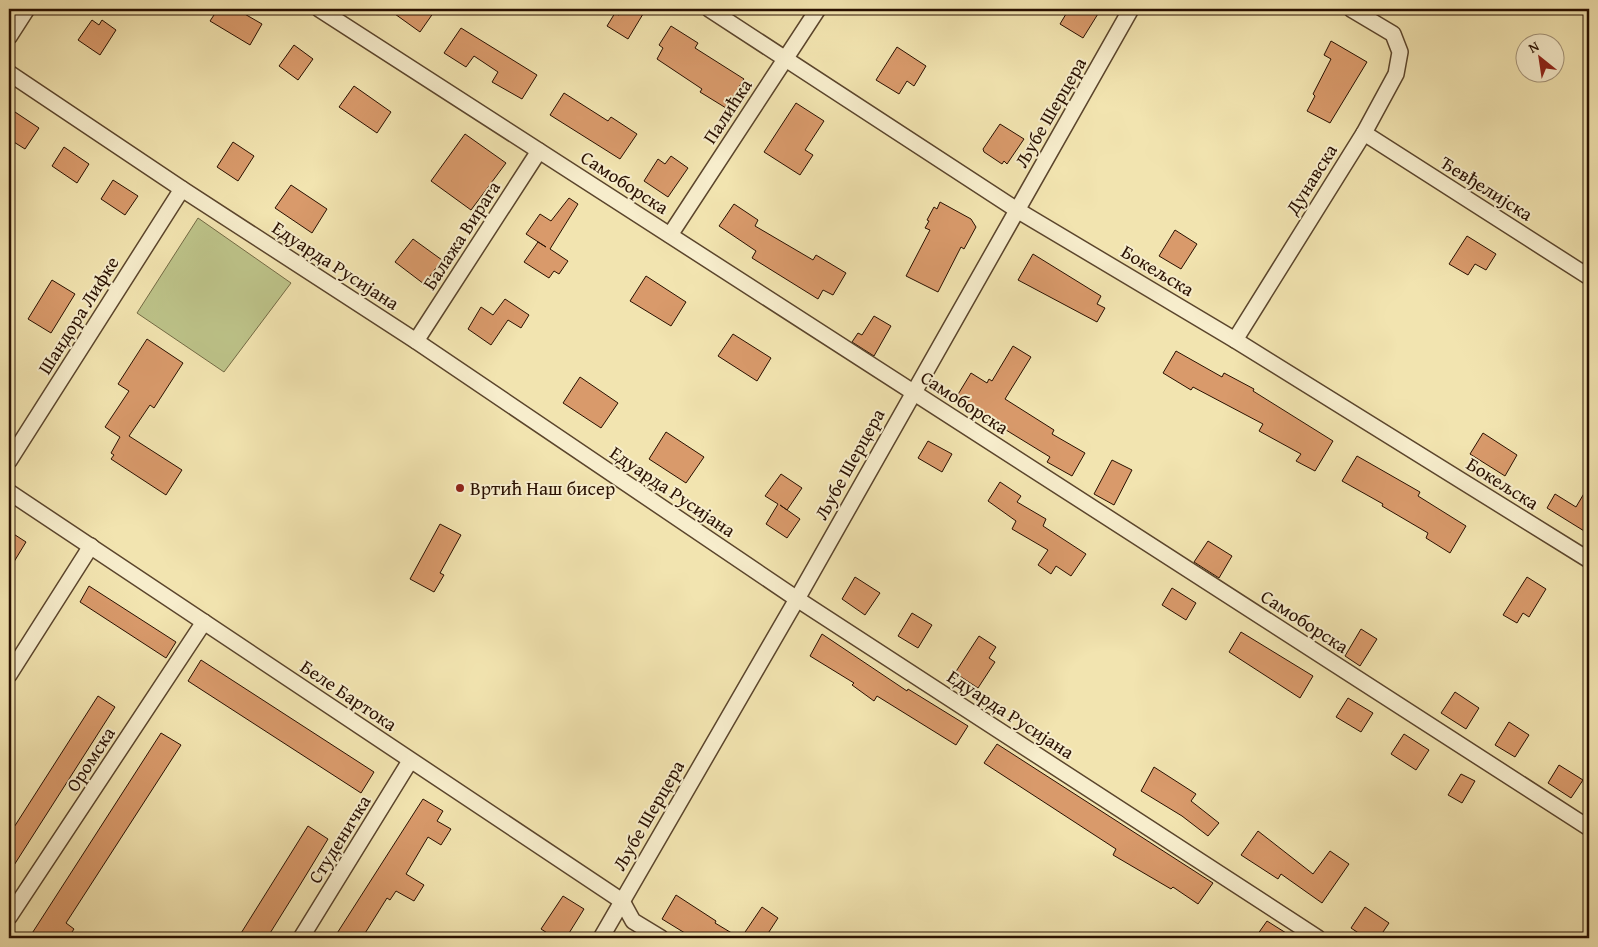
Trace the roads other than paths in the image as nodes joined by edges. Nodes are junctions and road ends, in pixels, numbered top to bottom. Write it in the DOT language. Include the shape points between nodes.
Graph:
graph roads {
  1 [pos="27,9"];
  2 [pos="319,9"];
  3 [pos="709,9"];
  4 [pos="818,9"];
  5 [pos="1131,9"];
  6 [pos="1351,9"];
  7 [pos="9,37"];
  8 [pos="785,60"];
  9 [pos="9,72"];
  10 [pos="1364,134"];
  11 [pos="539,151"];
  12 [pos="182,189"];
  13 [pos="1017,210"];
  14 [pos="670,235"];
  15 [pos="1589,277"];
  16 [pos="1235,340"];
  17 [pos="416,341"];
  18 [pos="913,392"];
  19 [pos="9,461"];
  20 [pos="9,492"];
  21 [pos="91,546"];
  22 [pos="1589,560"];
  23 [pos="797,599"];
  24 [pos="204,622"];
  25 [pos="9,676"];
  26 [pos="410,761"];
  27 [pos="1589,828"];
  28 [pos="622,901"];
  29 [pos="9,918"];
  30 [pos="301,938"];
  31 [pos="601,938"];
  32 [pos="660,938"];
  33 [pos="1318,938"];
  1 -- 7 [label="street"];
  2 -- 11 [label="street, Самоборска"];
  3 -- 8 [label="street, Бокељска"];
  4 -- 8 [label="street, Палићка"];
  5 -- 13 [label="street, Љубе Шерцера"];
  6 -- 10 [label="street, Дунавска" via="1393,34 1400,52 1396,74"];
  8 -- 13 [label="street, Бокељска"];
  8 -- 14 [label="street, Палићка"];
  9 -- 12 [label="street, Едуарда Русијана"];
  10 -- 15 [label="street, Ђевђелијска"];
  10 -- 16 [label="street, Дунавска"];
  11 -- 14 [label="street, Самоборска"];
  11 -- 17 [label="street, Балажа Вирага"];
  12 -- 17 [label="street, Едуарда Русијана"];
  12 -- 19 [label="street, Шандора Лифке"];
  13 -- 16 [label="street, Бокељска"];
  13 -- 18 [label="street, Љубе Шерцера"];
  14 -- 18 [label="street, Самоборска"];
  16 -- 22 [label="street, Бокељска"];
  17 -- 23 [label="street, Едуарда Русијана"];
  18 -- 23 [label="street, Љубе Шерцера"];
  18 -- 27 [label="street, Самоборска"];
  20 -- 21 [label="street, Беле Бартока"];
  21 -- 24 [label="street, Беле Бартока"];
  21 -- 25 [label="street"];
  23 -- 28 [label="street, Љубе Шерцера"];
  23 -- 33 [label="street, Едуарда Русијана"];
  24 -- 26 [label="street, Беле Бартока"];
  24 -- 29 [label="street, Оромска"];
  26 -- 28 [label="street, Беле Бартока"];
  26 -- 30 [label="street, Студеничка"];
  28 -- 31 [label="street, Љубе Шерцера"];
  28 -- 32 [label="street, Беле Бартока" via="633,921"];
}
